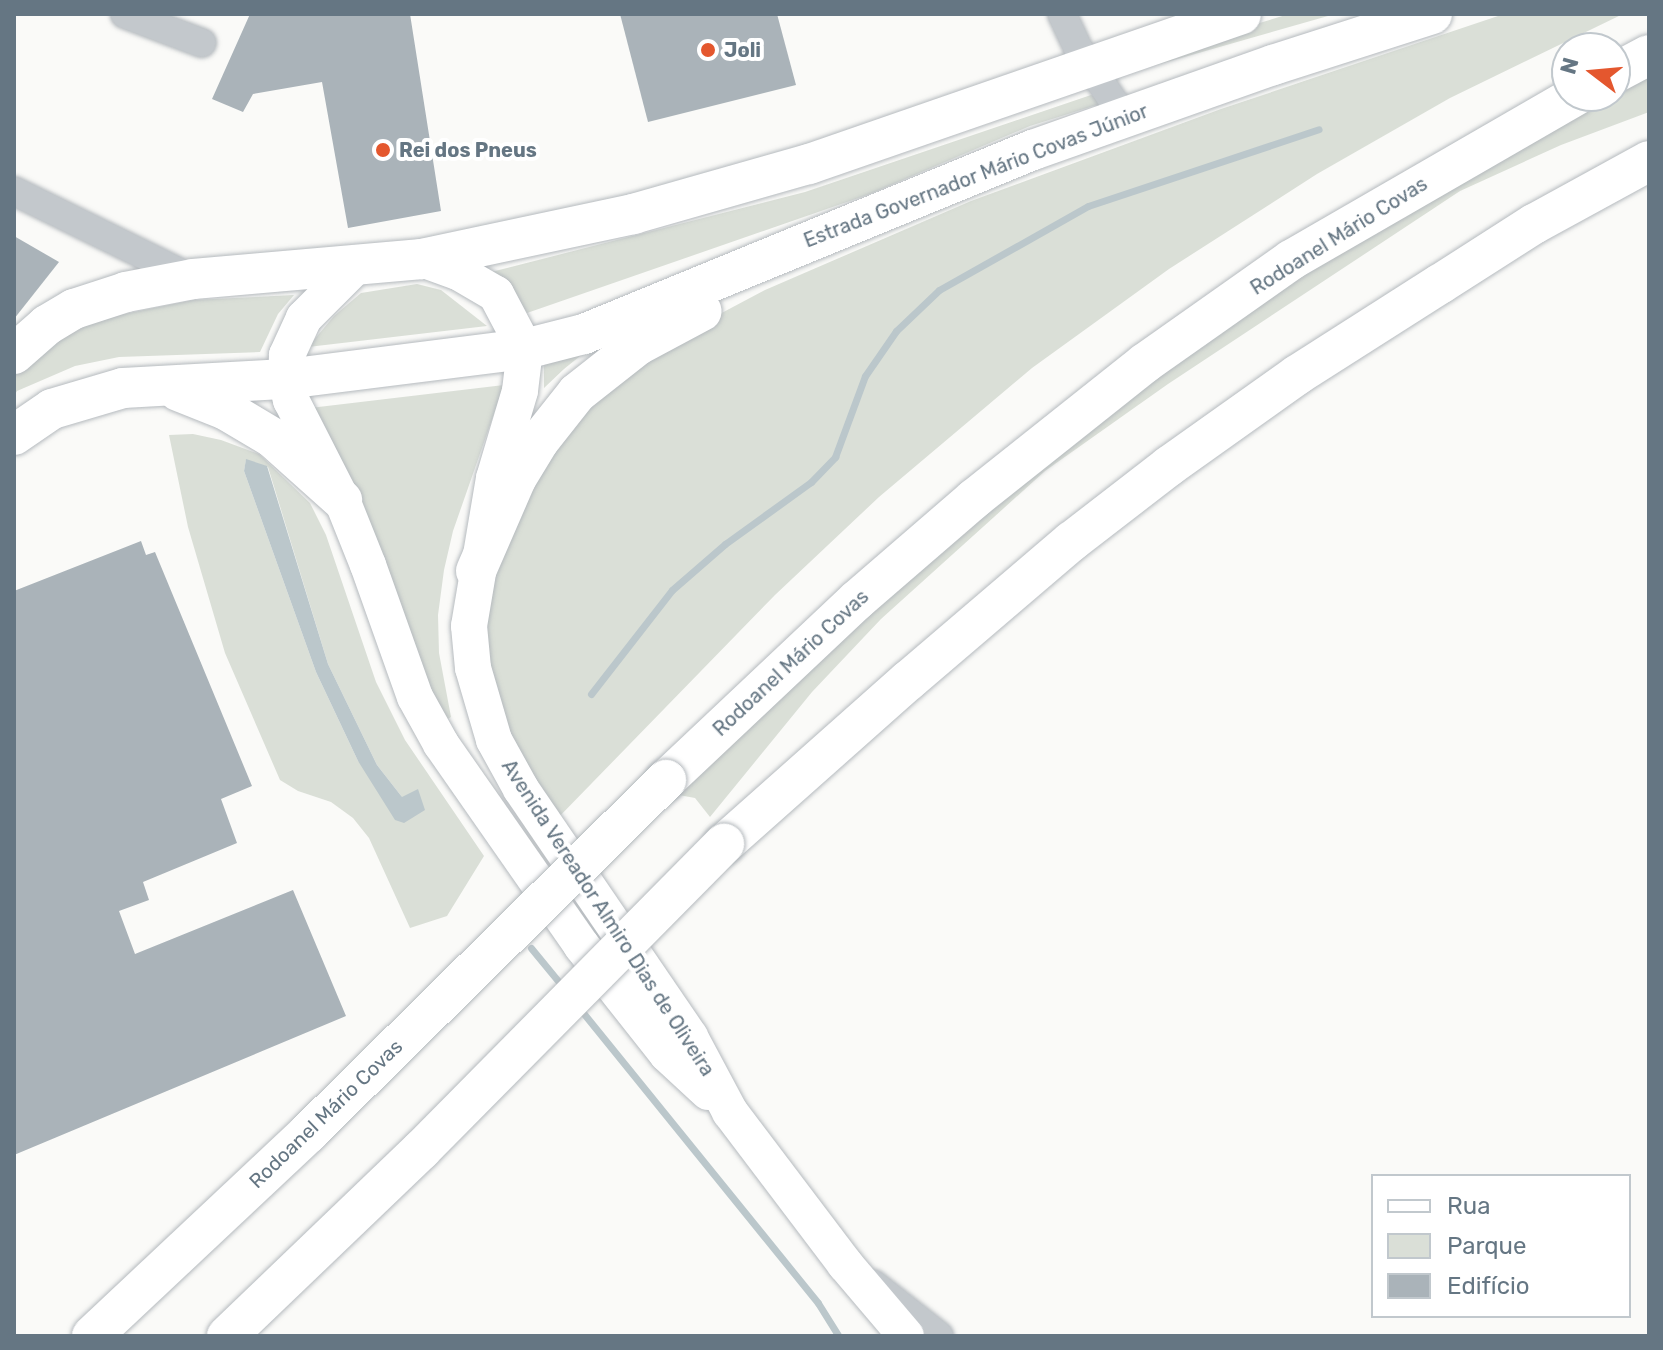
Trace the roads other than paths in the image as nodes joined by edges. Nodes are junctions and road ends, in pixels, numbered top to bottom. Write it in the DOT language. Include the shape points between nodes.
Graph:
graph roads {
  1 [pos="125,14"];
  2 [pos="1062,14"];
  3 [pos="1241,14"];
  4 [pos="1432,14"];
  5 [pos="202,43"];
  6 [pos="1649,55"];
  7 [pos="1090,65"];
  8 [pos="1631,65"];
  9 [pos="1551,110"];
  10 [pos="1124,117"];
  11 [pos="1649,161"];
  12 [pos="14,191"];
  13 [pos="850,224"];
  14 [pos="422,259"];
  15 [pos="356,266"];
  16 [pos="193,279"];
  17 [pos="525,349"];
  18 [pos="14,354"];
  19 [pos="286,379"];
  20 [pos="167,386"];
  21 [pos="14,435"];
  22 [pos="342,500"];
  23 [pos="476,571"];
  24 [pos="730,1112"];
  25 [pos="845,1264"];
  26 [pos="92,1336"];
  27 [pos="227,1336"];
  28 [pos="906,1336"];
  29 [pos="939,1336"];
  1 -- 5 [label="street"];
  2 -- 7 [label="street"];
  3 -- 7 [label="highway"];
  4 -- 10 [label="highway, Estrada Governador Mário Covas Júnior"];
  6 -- 8 [label="highway"];
  7 -- 10 [label="street"];
  7 -- 14 [label="highway" via="746,183 633,214"];
  9 -- 26 [label="highway, Rodoanel Mário Covas, bridge" via="1291,260 1145,363 974,499 880,579 666,780 308,1133"];
  10 -- 13 [label="highway, Estrada Governador Mário Covas Júnior"];
  11 -- 27 [label="highway, bridge" via="1534,224 1297,375 1072,541 724,844 433,1139"];
  12 -- 16 [label="street"];
  13 -- 17 [label="highway, Estrada Governador Mário Covas Júnior" via="584,334"];
  13 -- 23 [label="highway" via="638,345 577,393 516,479"];
  14 -- 15 [label="highway"];
  14 -- 17 [label="main road" via="496,294"];
  15 -- 16 [label="highway"];
  15 -- 19 [label="main road" via="304,318 287,355"];
  16 -- 18 [label="highway" via="74,309"];
  17 -- 19 [label="highway, Estrada Governador Mário Covas Júnior"];
  17 -- 23 [label="main road, Avenida Vereador Almiro Dias de Oliveira" via="524,375 494,478"];
  19 -- 20 [label="highway, Estrada Governador Mário Covas Júnior"];
  19 -- 22 [label="main road, Avenida Vereador Almiro Dias de Oliveira" via="291,400"];
  20 -- 21 [label="highway, Estrada Governador Mário Covas Júnior" via="90,395 52,409"];
  20 -- 22 [label="highway" via="262,431"];
  22 -- 24 [label="main road, Avenida Vereador Almiro Dias de Oliveira" via="410,685 441,744 581,945 667,1054"];
  23 -- 24 [label="main road, Avenida Vereador Almiro Dias de Oliveira" via="469,626 483,710 494,740 521,789 690,1037"];
  24 -- 25 [label="main road, Avenida Vereador Almiro Dias de Oliveira"];
  25 -- 28 [label="main road, Avenida Vereador Almiro Dias de Oliveira"];
  25 -- 29 [label="street"];
}
